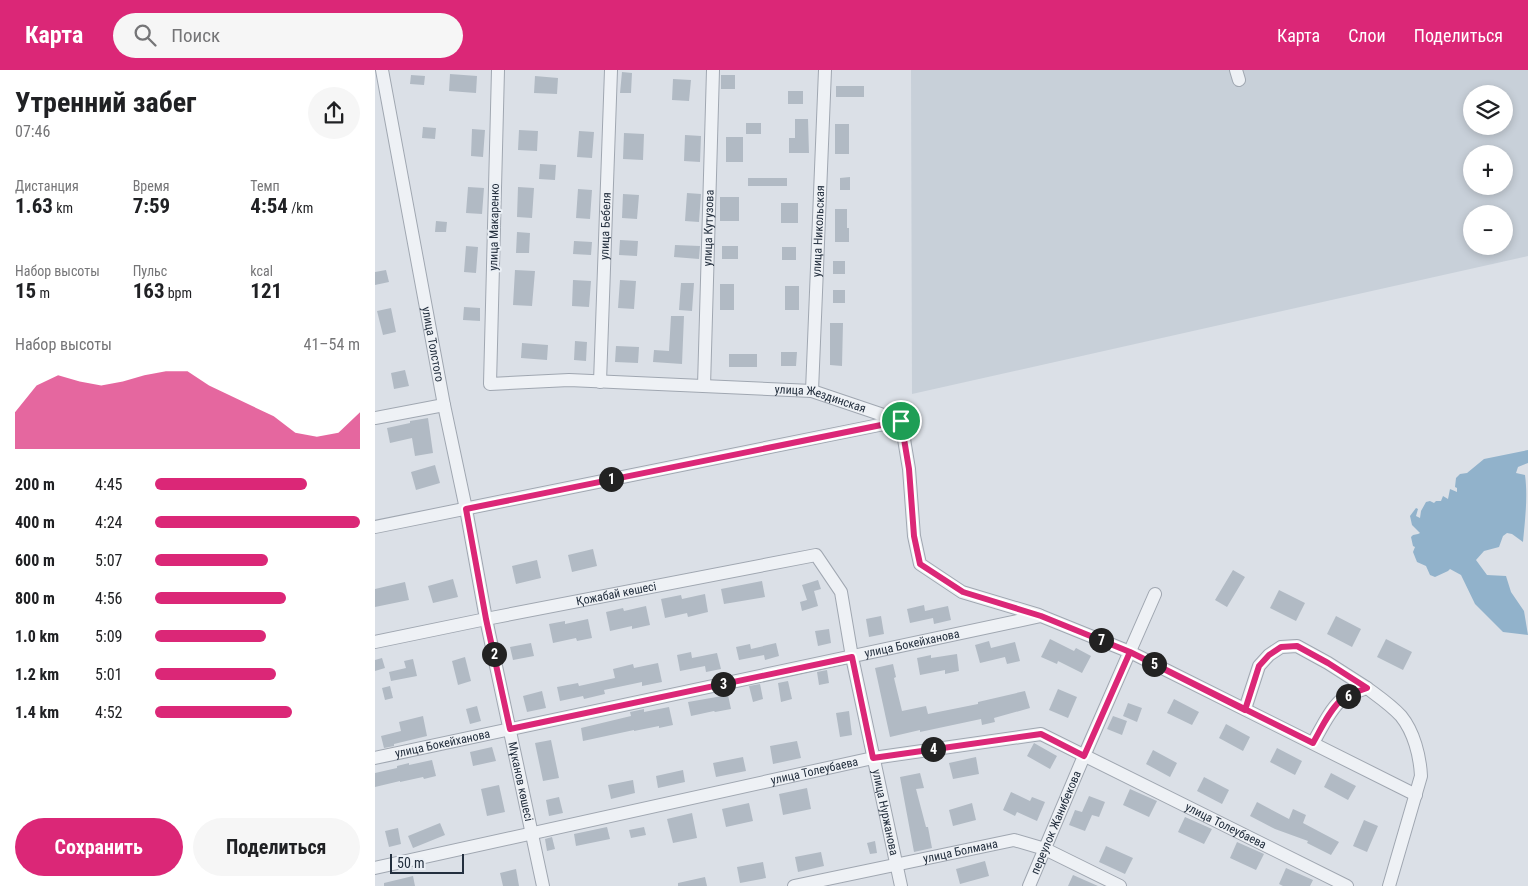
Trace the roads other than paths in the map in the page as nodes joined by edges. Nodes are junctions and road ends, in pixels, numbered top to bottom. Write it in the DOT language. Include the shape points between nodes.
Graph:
graph roads {
  1 [pos="381,70"];
  2 [pos="498,70"];
  3 [pos="611,70"];
  4 [pos="713,70"];
  5 [pos="825,70"];
  6 [pos="380,90"];
  7 [pos="600,382"];
  8 [pos="490,384"];
  9 [pos="704,386"];
  10 [pos="813,391"];
  11 [pos="443,405"];
  12 [pos="375,418"];
  13 [pos="901,421"];
  14 [pos="466,509"];
  15 [pos="375,527"];
  16 [pos="841,592"];
  17 [pos="1155,594"];
  18 [pos="1041,616"];
  19 [pos="486,619"];
  20 [pos="375,642"];
  21 [pos="1130,652"];
  22 [pos="852,657"];
  23 [pos="1367,688"];
  24 [pos="1245,710"];
  25 [pos="510,729"];
  26 [pos="1313,743"];
  27 [pos="1084,756"];
  28 [pos="375,758"];
  29 [pos="873,758"];
  30 [pos="1416,795"];
  31 [pos="532,834"];
  32 [pos="1045,849"];
  33 [pos="896,864"];
  34 [pos="375,868"];
  35 [pos="543,886"];
  36 [pos="794,886"];
  37 [pos="901,886"];
  38 [pos="1029,886"];
  39 [pos="1119,886"];
  40 [pos="1347,886"];
  41 [pos="1389,886"];
  1 -- 6 [label="street, улица Толстого"];
  2 -- 8 [label="street, улица Макаренко"];
  3 -- 7 [label="street, улица Бебеля"];
  4 -- 9 [label="street, улица Кутузова"];
  5 -- 10 [label="street, улица Никольская"];
  6 -- 11 [label="street, улица Толстого"];
  7 -- 8 [label="street, улица Жездинская" via="569,380"];
  7 -- 9 [label="street, улица Жездинская"];
  9 -- 10 [label="street, улица Жездинская"];
  10 -- 13 [label="street, улица Жездинская"];
  11 -- 12 [label="street"];
  11 -- 14 [label="street, улица Толстого"];
  13 -- 14 [label="street"];
  13 -- 18 [label="street" via="920,564 963,592"];
  14 -- 15 [label="street"];
  14 -- 19 [label="street, улица Толстого"];
  16 -- 19 [label="street, Қожабай көшесі" via="816,556"];
  16 -- 22 [label="street, улица Нуржанова"];
  17 -- 21 [label="street, переулок Жанибекова"];
  18 -- 21 [label="street"];
  18 -- 22 [label="street, улица Бокейханова"];
  19 -- 20 [label="street, Қожабай көшесі"];
  19 -- 25 [label="street, Мұканов көшесі"];
  21 -- 24 [label="street"];
  21 -- 27 [label="street, переулок Жанибекова"];
  22 -- 25 [label="street, улица Бокейханова"];
  22 -- 29 [label="street, улица Нуржанова"];
  23 -- 24 [label="street" via="1297,646 1281,647 1259,666"];
  23 -- 26 [label="street" via="1342,699 1327,717"];
  23 -- 30 [label="street" via="1403,718 1413,738 1421,776"];
  24 -- 26 [label="street"];
  25 -- 28 [label="street, улица Бокейханова"];
  25 -- 31 [label="street, Мұканов көшесі"];
  26 -- 30 [label="street"];
  27 -- 29 [label="street, улица Толеубаева" via="1041,734"];
  27 -- 32 [label="street, переулок Жанибекова"];
  27 -- 40 [label="street, улица Толеубаева"];
  29 -- 31 [label="street, улица Толеубаева"];
  29 -- 33 [label="street, улица Нуржанова"];
  30 -- 41 [label="street"];
  31 -- 34 [label="street, улица Толеубаева"];
  31 -- 35 [label="street, Мұканов көшесі"];
  32 -- 33 [label="street, улица Болмана" via="1014,840"];
  32 -- 38 [label="street, переулок Жанибекова"];
  32 -- 39 [label="street, улица Болмана"];
  33 -- 36 [label="street, улица Болмана"];
  33 -- 37 [label="street, улица Нуржанова"];
}
